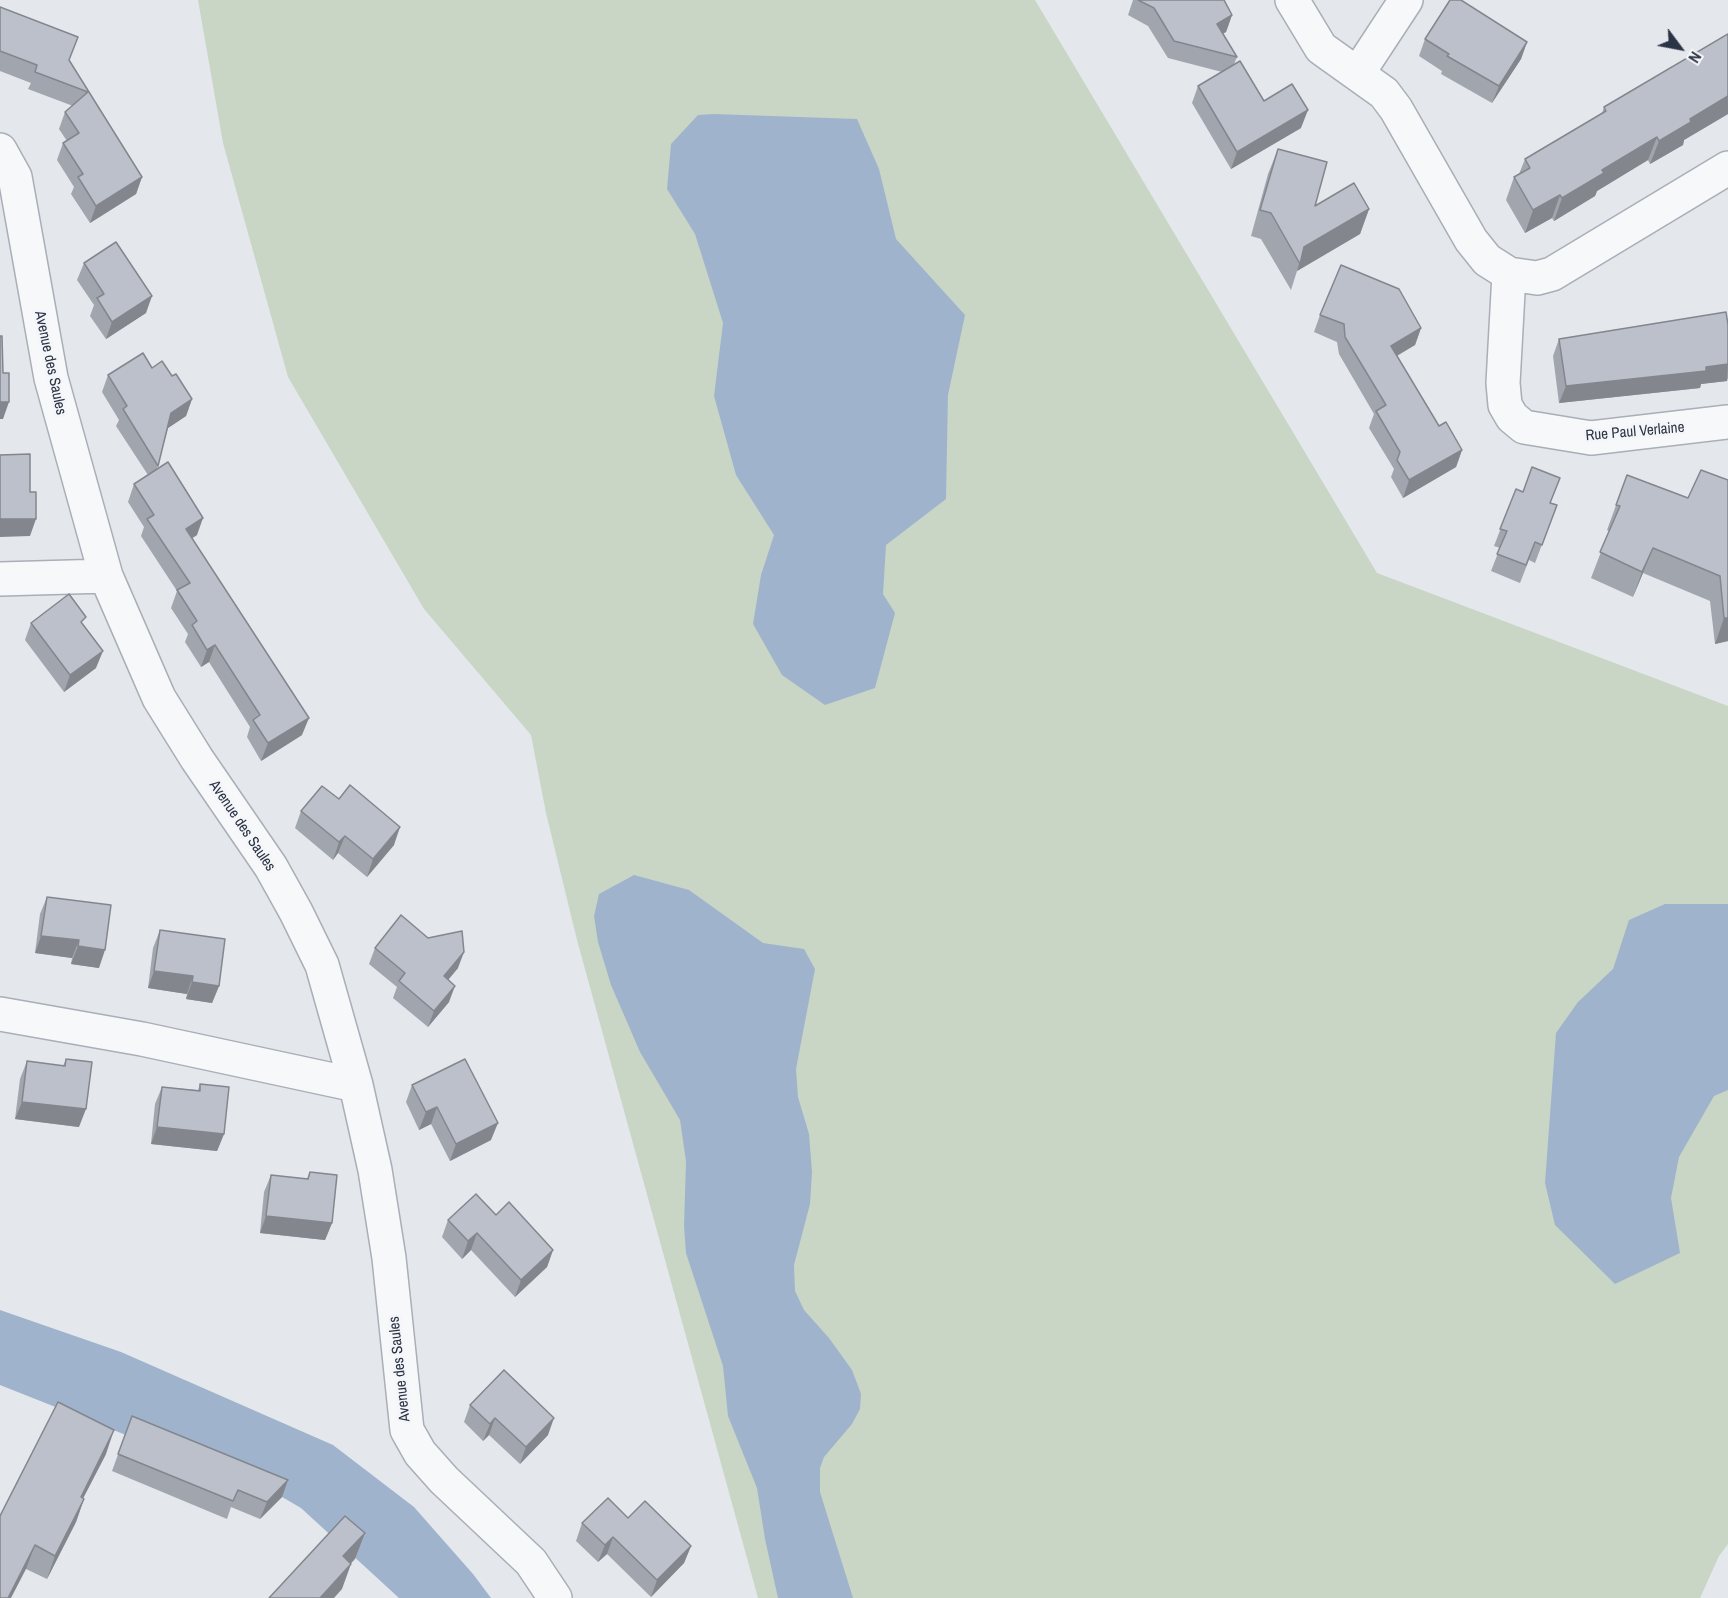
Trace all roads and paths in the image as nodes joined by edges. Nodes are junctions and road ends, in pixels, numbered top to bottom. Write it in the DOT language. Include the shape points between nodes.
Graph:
graph roads {
  1 [pos="1292,0"];
  2 [pos="1406,0"];
  3 [pos="1358,73"];
  4 [pos="0,150"];
  5 [pos="1728,168"];
  6 [pos="1509,274"];
  7 [pos="1728,422"];
  8 [pos="106,576"];
  9 [pos="0,579"];
  10 [pos="0,1014"];
  11 [pos="356,1084"];
  12 [pos="555,1598"];
  1 -- 3 [label="street" via="1322,48"];
  2 -- 3 [label="street"];
  3 -- 6 [label="street" via="1384,93 1396,109 1471,240 1487,260"];
  4 -- 8 [label="street, Avenue des Saules" via="15,177 51,378"];
  5 -- 6 [label="street" via="1552,274 1537,278"];
  6 -- 7 [label="street, Rue Paul Verlaine" via="1505,405 1524,427 1592,438"];
  8 -- 9 [label="street"];
  8 -- 11 [label="street, Avenue des Saules" via="159,698 271,867 296,912 322,965"];
  10 -- 11 [label="street"];
  11 -- 12 [label="street, Avenue des Saules" via="389,1258 407,1430 420,1453 444,1480 531,1562"];
}
